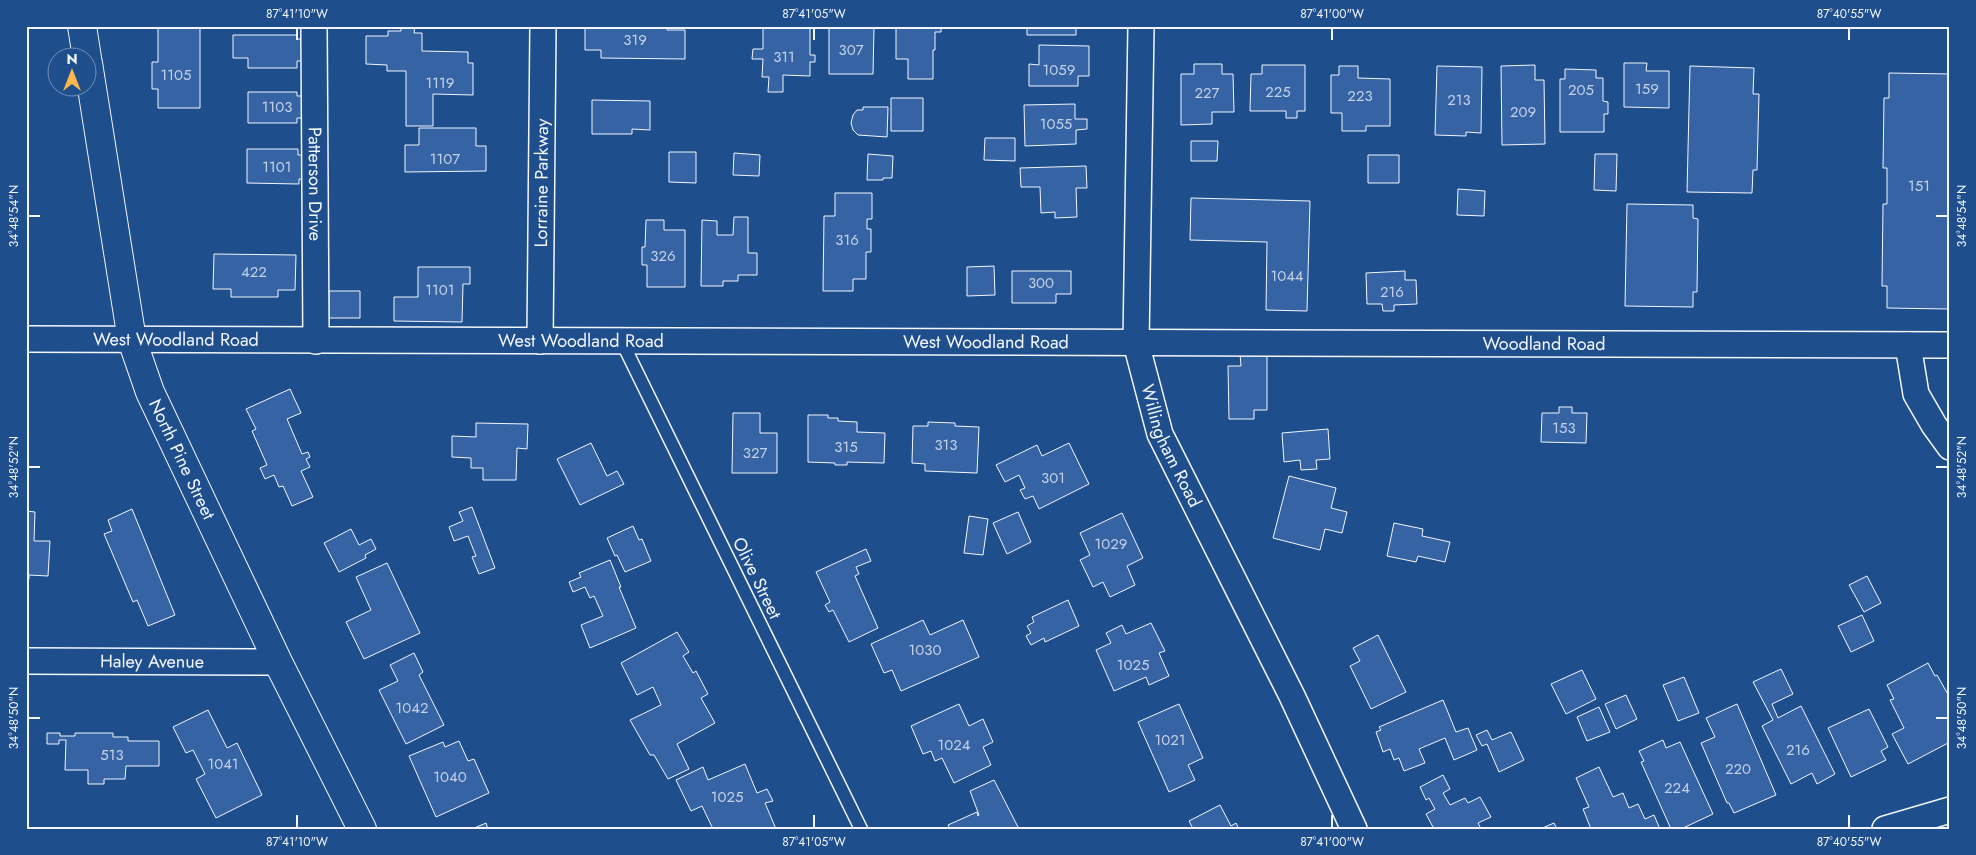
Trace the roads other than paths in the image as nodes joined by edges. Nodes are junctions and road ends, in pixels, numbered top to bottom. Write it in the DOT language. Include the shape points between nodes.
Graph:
graph roads {
  1 [pos="82,26"];
  2 [pos="314,26"];
  3 [pos="543,26"];
  4 [pos="1141,26"];
  5 [pos="85,48"];
  6 [pos="94,98"];
  7 [pos="26,340"];
  8 [pos="132,340"];
  9 [pos="316,341"];
  10 [pos="540,341"];
  11 [pos="622,342"];
  12 [pos="1136,343"];
  13 [pos="1908,345"];
  14 [pos="1950,345"];
  15 [pos="1950,447"];
  16 [pos="26,661"];
  17 [pos="278,662"];
  18 [pos="1950,810"];
  19 [pos="362,829"];
  20 [pos="861,829"];
  21 [pos="1354,829"];
  22 [pos="1885,829"];
  1 -- 5 [label="main road"];
  2 -- 9 [label="street, Patterson Drive"];
  3 -- 10 [label="street, Lorraine Parkway"];
  4 -- 12 [label="street, Willingham Road"];
  6 -- 8 [label="main road, North Pine Street"];
  7 -- 8 [label="street, West Woodland Road"];
  8 -- 9 [label="street, West Woodland Road"];
  8 -- 17 [label="main road, North Pine Street" via="150,392"];
  9 -- 10 [label="street, West Woodland Road"];
  10 -- 11 [label="street, West Woodland Road"];
  11 -- 12 [label="street, West Woodland Road"];
  11 -- 20 [label="lane, Olive Street"];
  12 -- 13 [label="street, Woodland Road"];
  12 -- 21 [label="street, Willingham Road" via="1160,434 1292,696"];
  13 -- 14 [label="street, Woodland Road"];
  13 -- 15 [label="street" via="1916,394"];
  16 -- 17 [label="street, Haley Avenue"];
  17 -- 19 [label="main road, North Pine Street"];
  18 -- 22 [label="street"];
}
